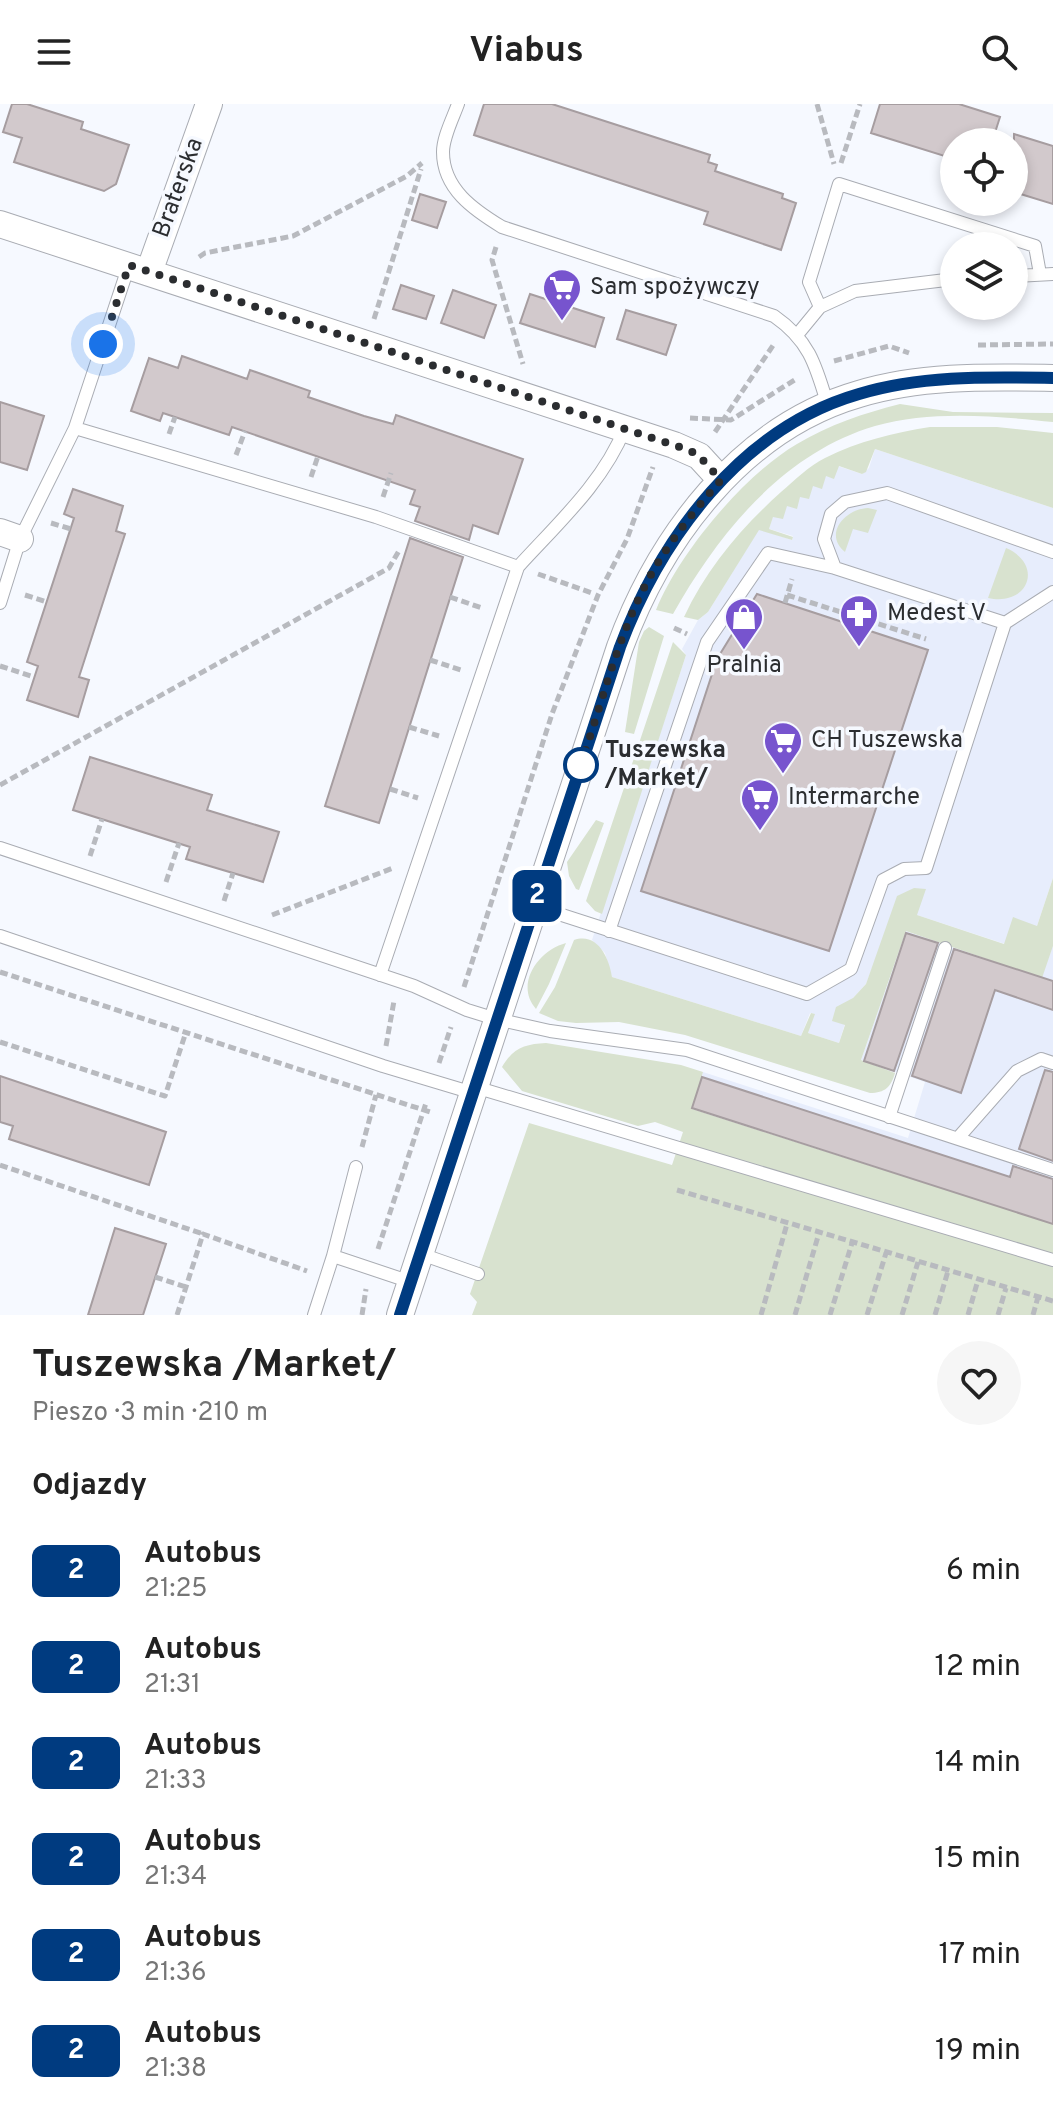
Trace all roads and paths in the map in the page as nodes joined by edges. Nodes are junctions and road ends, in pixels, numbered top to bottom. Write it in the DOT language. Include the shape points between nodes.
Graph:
graph roads {
  1 [pos="209,104"];
  2 [pos="458,104"];
  3 [pos="817,104"];
  4 [pos="860,104"];
  5 [pos="442,151"];
  6 [pos="423,162"];
  7 [pos="839,184"];
  8 [pos="0,224"];
  9 [pos="502,227"];
  10 [pos="189,264"];
  11 [pos="139,268"];
  12 [pos="1046,274"];
  13 [pos="940,281"];
  14 [pos="820,307"];
  15 [pos="373,322"];
  16 [pos="787,325"];
  17 [pos="797,335"];
  18 [pos="525,372"];
  19 [pos="1053,378"];
  20 [pos="828,406"];
  21 [pos="75,428"];
  22 [pos="625,428"];
  23 [pos="714,433"];
  24 [pos="721,480"];
  25 [pos="412,529"];
  26 [pos="10,536"];
  27 [pos="1053,552"];
  28 [pos="518,567"];
  29 [pos="835,568"];
  30 [pos="1053,592"];
  31 [pos="592,593"];
  32 [pos="450,597"];
  33 [pos="0,603"];
  34 [pos="785,603"];
  35 [pos="502,615"];
  36 [pos="1005,623"];
  37 [pos="926,639"];
  38 [pos="430,660"];
  39 [pos="0,666"];
  40 [pos="34,677"];
  41 [pos="481,677"];
  42 [pos="0,785"];
  43 [pos="102,819"];
  44 [pos="179,843"];
  45 [pos="0,848"];
  46 [pos="420,857"];
  47 [pos="83,876"];
  48 [pos="159,902"];
  49 [pos="534,906"];
  50 [pos="239,928"];
  51 [pos="609,931"];
  52 [pos="0,936"];
  53 [pos="945,948"];
  54 [pos="0,972"];
  55 [pos="380,975"];
  56 [pos="397,981"];
  57 [pos="496,1019"];
  58 [pos="186,1032"];
  59 [pos="0,1042"];
  60 [pos="384,1055"];
  61 [pos="1053,1063"];
  62 [pos="474,1090"];
  63 [pos="376,1094"];
  64 [pos="433,1113"];
  65 [pos="889,1117"];
  66 [pos="958,1138"];
  67 [pos="361,1150"];
  68 [pos="0,1165"];
  69 [pos="356,1167"];
  70 [pos="1053,1170"];
  71 [pos="677,1190"];
  72 [pos="787,1224"];
  73 [pos="819,1233"];
  74 [pos="203,1234"];
  75 [pos="852,1243"];
  76 [pos="886,1253"];
  77 [pos="421,1254"];
  78 [pos="333,1256"];
  79 [pos="1053,1260"];
  80 [pos="918,1262"];
  81 [pos="948,1271"];
  82 [pos="478,1274"];
  83 [pos="155,1277"];
  84 [pos="326,1277"];
  85 [pos="978,1280"];
  86 [pos="411,1282"];
  87 [pos="186,1287"];
  88 [pos="1006,1288"];
  89 [pos="1038,1297"];
  90 [pos="1053,1301"];
  91 [pos="177,1315"];
  92 [pos="314,1315"];
  93 [pos="400,1315"];
  94 [pos="761,1315"];
  95 [pos="795,1315"];
  96 [pos="830,1315"];
  97 [pos="867,1315"];
  98 [pos="902,1315"];
  99 [pos="935,1315"];
  100 [pos="968,1315"];
  101 [pos="998,1315"];
  102 [pos="1033,1315"];
  1 -- 11 [label="street, Braterska"];
  2 -- 5 [label="lane"];
  3 -- 7 [label="path"];
  4 -- 7 [label="path"];
  5 -- 6 [label="path"];
  5 -- 9 [label="lane" via="449,181 469,207"];
  6 -- 10 [label="path" via="407,176 293,236 205,253"];
  6 -- 15 [label="path"];
  7 -- 12 [label="lane" via="1035,246"];
  7 -- 14 [label="lane" via="809,282"];
  8 -- 11 [label="street"];
  9 -- 16 [label="lane" via="774,316"];
  9 -- 18 [label="path" via="492,260"];
  11 -- 21 [label="lane"];
  11 -- 22 [label="street"];
  13 -- 14 [label="lane" via="855,291"];
  14 -- 17 [label="lane"];
  16 -- 17 [label="lane"];
  16 -- 23 [label="path"];
  17 -- 20 [label="lane" via="810,352"];
  19 -- 20 [label="street" via="917,382 856,394"];
  20 -- 24 [label="street" via="768,440"];
  21 -- 25 [label="lane"];
  21 -- 26 [label="lane"];
  22 -- 24 [label="street" via="689,450"];
  22 -- 28 [label="lane" via="590,488"];
  24 -- 49 [label="street" via="668,548 634,610"];
  25 -- 28 [label="lane"];
  25 -- 42 [label="path" via="389,568"];
  26 -- 33 [label="lane"];
  27 -- 29 [label="lane" via="887,493 845,502 831,514 824,539"];
  28 -- 31 [label="path"];
  28 -- 35 [label="lane"];
  29 -- 36 [label="lane"];
  29 -- 51 [label="lane" via="768,553 707,642"];
  30 -- 36 [label="lane"];
  32 -- 35 [label="path"];
  34 -- 37 [label="path" via="787,595"];
  35 -- 41 [label="lane"];
  36 -- 51 [label="lane" via="926,868 904,869 883,880 851,969 807,994"];
  38 -- 41 [label="path"];
  39 -- 40 [label="path"];
  41 -- 46 [label="lane"];
  43 -- 47 [label="path"];
  44 -- 48 [label="path"];
  45 -- 47 [label="lane"];
  46 -- 50 [label="path"];
  46 -- 55 [label="lane"];
  47 -- 48 [label="lane"];
  48 -- 50 [label="lane"];
  49 -- 51 [label="lane"];
  49 -- 57 [label="street"];
  50 -- 55 [label="lane"];
  52 -- 62 [label="lane" via="383,1066"];
  53 -- 65 [label="lane"];
  54 -- 58 [label="path"];
  55 -- 56 [label="lane"];
  56 -- 57 [label="lane"];
  56 -- 60 [label="path"];
  57 -- 62 [label="street"];
  57 -- 65 [label="lane" via="687,1050"];
  58 -- 59 [label="path" via="165,1096"];
  58 -- 63 [label="path"];
  61 -- 66 [label="lane" via="1041,1059 1017,1071"];
  62 -- 77 [label="street"];
  62 -- 79 [label="lane"];
  63 -- 64 [label="path"];
  63 -- 67 [label="path"];
  65 -- 66 [label="lane"];
  66 -- 70 [label="lane"];
  68 -- 74 [label="path"];
  69 -- 78 [label="lane"];
  71 -- 72 [label="path"];
  72 -- 73 [label="path"];
  72 -- 94 [label="path"];
  73 -- 75 [label="path"];
  73 -- 95 [label="path"];
  74 -- 84 [label="path"];
  74 -- 87 [label="path"];
  75 -- 76 [label="path"];
  75 -- 96 [label="path"];
  76 -- 80 [label="path"];
  76 -- 97 [label="path"];
  77 -- 82 [label="lane"];
  77 -- 86 [label="street"];
  78 -- 84 [label="lane"];
  78 -- 86 [label="lane"];
  80 -- 81 [label="path"];
  80 -- 98 [label="path"];
  81 -- 85 [label="path"];
  81 -- 99 [label="path"];
  83 -- 87 [label="path"];
  84 -- 92 [label="lane"];
  85 -- 88 [label="path"];
  85 -- 100 [label="path"];
  86 -- 93 [label="street"];
  87 -- 91 [label="path"];
  88 -- 89 [label="path"];
  88 -- 101 [label="path"];
  89 -- 90 [label="path"];
  89 -- 102 [label="path"];
}
